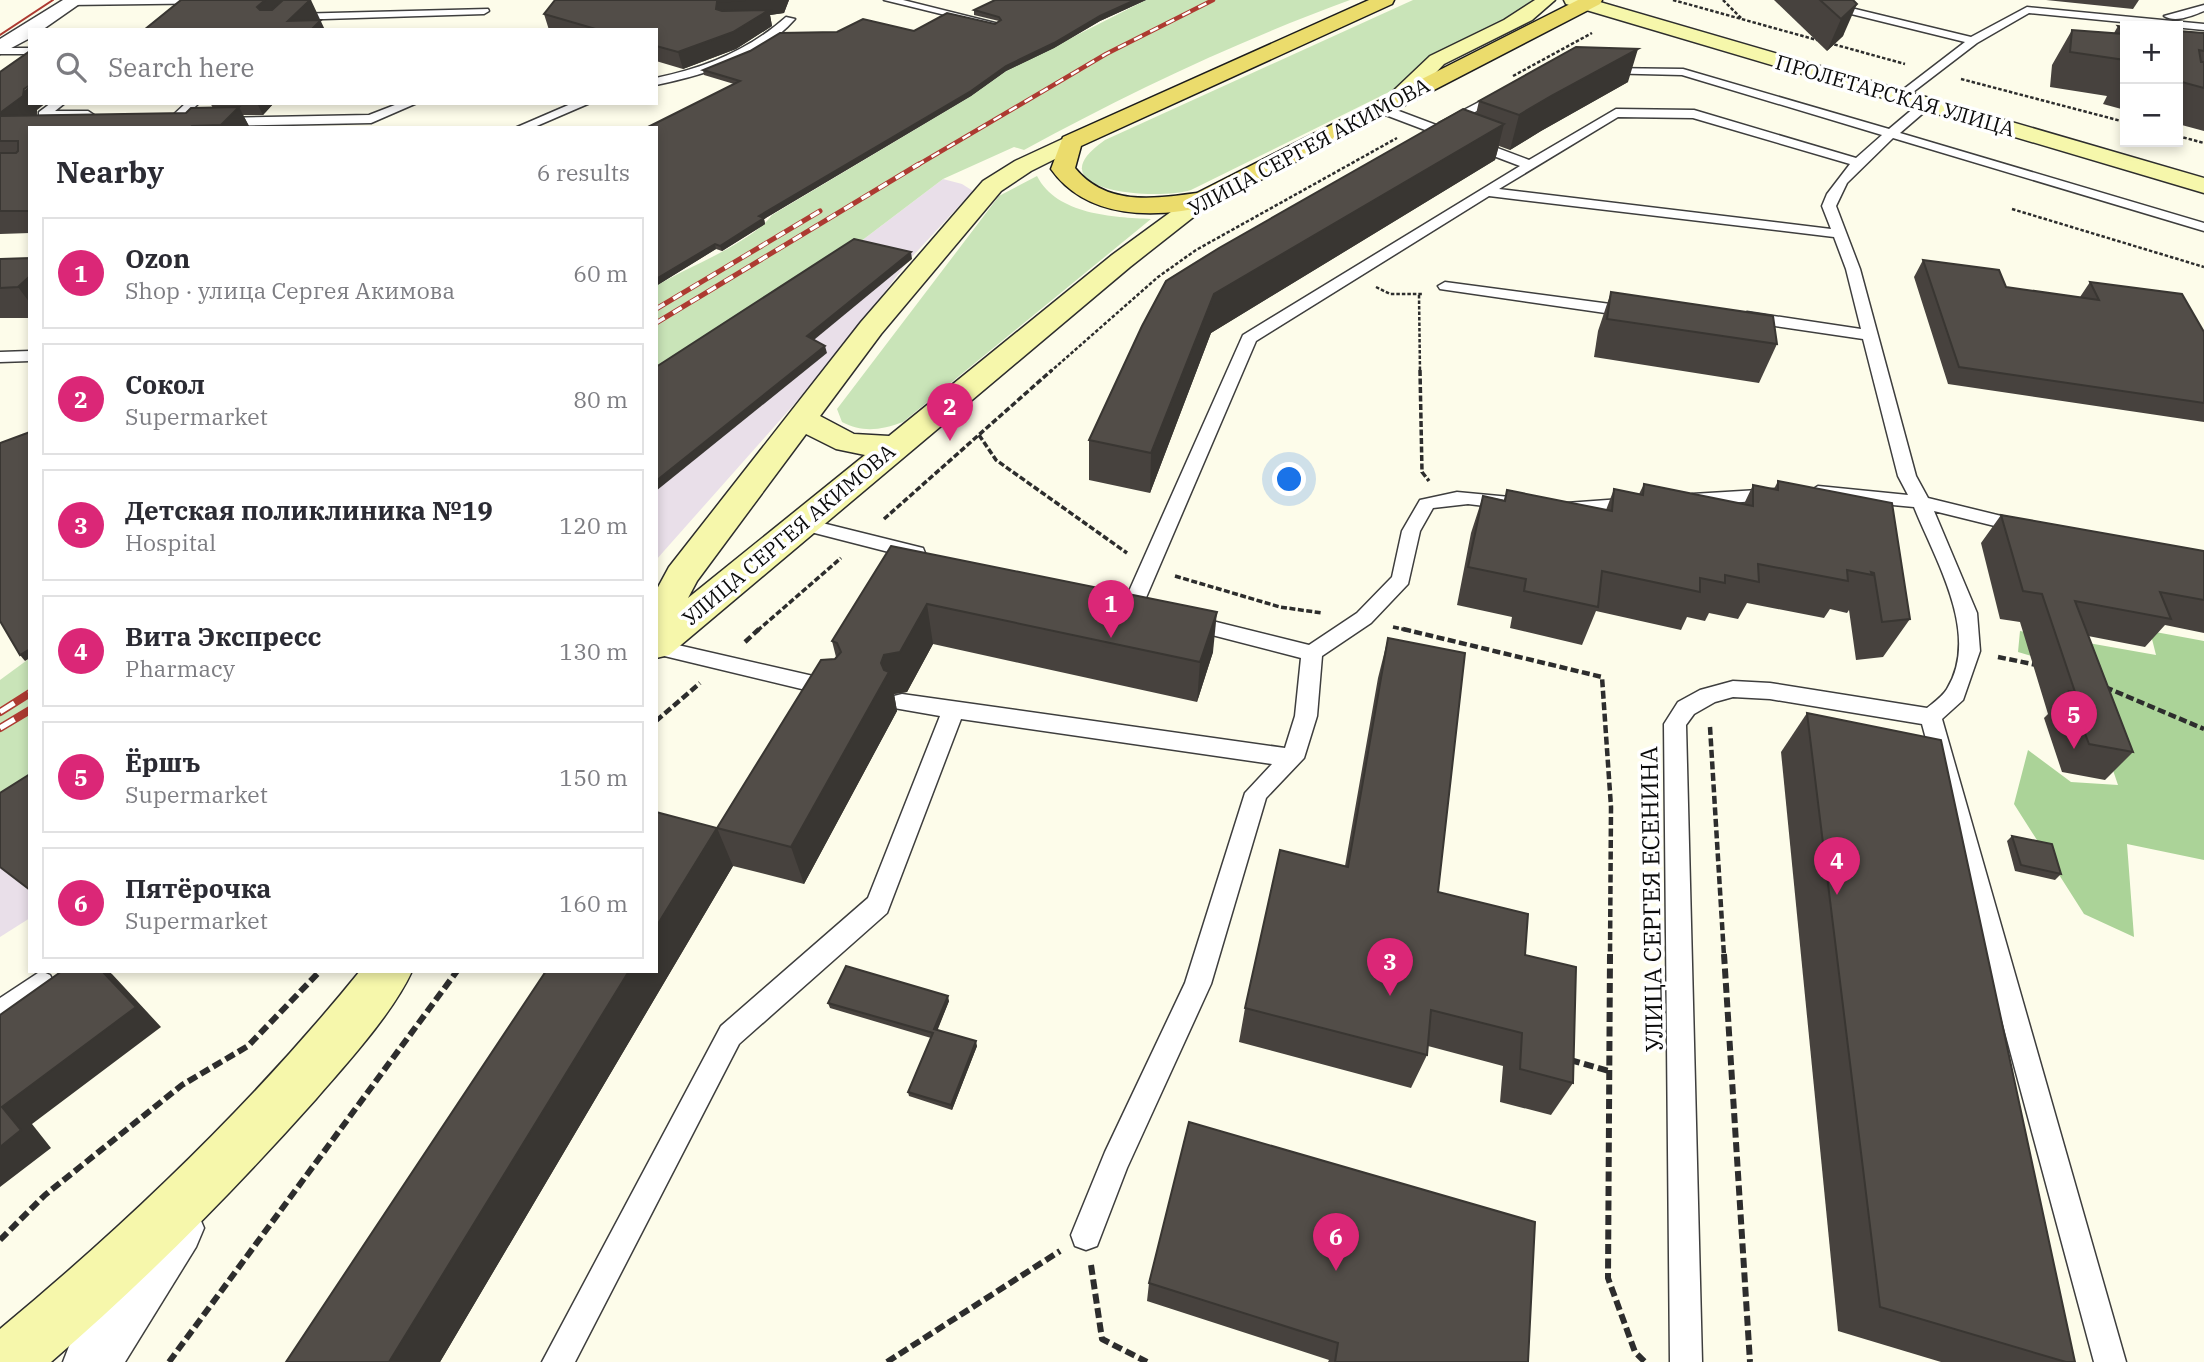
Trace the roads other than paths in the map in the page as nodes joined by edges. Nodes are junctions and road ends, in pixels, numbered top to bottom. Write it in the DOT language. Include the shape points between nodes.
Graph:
graph roads {
  1 [pos="231,0"];
  2 [pos="889,0"];
  3 [pos="1385,0"];
  4 [pos="1546,0"];
  5 [pos="1836,0"];
  6 [pos="74,1"];
  7 [pos="1584,1"];
  8 [pos="2024,5"];
  9 [pos="300,8"];
  10 [pos="2204,8"];
  11 [pos="484,11"];
  12 [pos="2131,19"];
  13 [pos="764,20"];
  14 [pos="994,24"];
  15 [pos="2204,27"];
  16 [pos="33,28"];
  17 [pos="28,31"];
  18 [pos="1973,41"];
  19 [pos="0,50"];
  20 [pos="28,51"];
  21 [pos="1589,71"];
  22 [pos="658,82"];
  23 [pos="1511,83"];
  24 [pos="1900,98"];
  25 [pos="1389,103"];
  26 [pos="56,105"];
  27 [pos="189,105"];
  28 [pos="406,105"];
  29 [pos="579,105"];
  30 [pos="1925,105"];
  31 [pos="98,115"];
  32 [pos="170,120"];
  33 [pos="526,126"];
  34 [pos="1428,127"];
  35 [pos="1891,135"];
  36 [pos="1071,142"];
  37 [pos="1859,163"];
  38 [pos="1530,165"];
  39 [pos="2204,186"];
  40 [pos="1487,192"];
  41 [pos="1203,200"];
  42 [pos="2204,227"];
  43 [pos="1840,234"];
  44 [pos="1446,285"];
  45 [pos="1649,314"];
  46 [pos="1727,314"];
  47 [pos="1870,335"];
  48 [pos="28,356"];
  49 [pos="0,357"];
  50 [pos="804,419"];
  51 [pos="896,446"];
  52 [pos="1921,502"];
  53 [pos="802,524"];
  54 [pos="2043,532"];
  55 [pos="929,556"];
  56 [pos="1132,607"];
  57 [pos="1171,617"];
  58 [pos="658,622"];
  59 [pos="658,644"];
  60 [pos="658,647"];
  61 [pos="1312,653"];
  62 [pos="837,690"];
  63 [pos="902,702"];
  64 [pos="953,710"];
  65 [pos="1931,717"];
  66 [pos="1293,758"];
  67 [pos="387,973"];
  68 [pos="41,983"];
  69 [pos="0,1013"];
  70 [pos="210,1176"];
  71 [pos="1086,1235"];
  72 [pos="6,1362"];
  73 [pos="92,1362"];
  74 [pos="558,1362"];
  75 [pos="1686,1362"];
  76 [pos="2110,1362"];
  1 -- 6 [label="lane"];
  2 -- 14 [label="lane"];
  3 -- 36 [label="main road, УЛИЦА СЕРГЕЯ АКИМОВА"];
  4 -- 25 [label="main road" via="1439,60"];
  5 -- 18 [label="lane" via="1847,10"];
  6 -- 16 [label="street"];
  7 -- 24 [label="main road, ПРОЛЕТАРСКАЯ УЛИЦА"];
  7 -- 25 [label="main road, УЛИЦА СЕРГЕЯ АКИМОВА"];
  8 -- 12 [label="lane"];
  8 -- 18 [label="lane"];
  9 -- 11 [label="lane" via="287,20"];
  10 -- 12 [label="lane" via="2183,15"];
  12 -- 15 [label="lane"];
  13 -- 22 [label="lane" via="791,14 772,37 692,75"];
  17 -- 19 [label="street"];
  18 -- 24 [label="lane"];
  19 -- 20 [label="lane"];
  21 -- 35 [label="lane" via="1683,72"];
  23 -- 34 [label="lane"];
  24 -- 30 [label="main road, ПРОЛЕТАРСКАЯ УЛИЦА"];
  25 -- 34 [label="lane"];
  25 -- 41 [label="main road, УЛИЦА СЕРГЕЯ АКИМОВА"];
  26 -- 31 [label="lane" via="43,115"];
  27 -- 32 [label="lane"];
  28 -- 32 [label="lane" via="371,119"];
  29 -- 33 [label="lane"];
  30 -- 35 [label="lane"];
  30 -- 39 [label="main road, ПРОЛЕТАРСКАЯ УЛИЦА"];
  34 -- 38 [label="lane"];
  35 -- 37 [label="lane"];
  35 -- 42 [label="lane"];
  36 -- 41 [label="main road" via="1063,169 1072,184 1091,196 1156,206"];
  36 -- 50 [label="main road, УЛИЦА СЕРГЕЯ АКИМОВА" via="992,186 871,328"];
  37 -- 38 [label="lane" via="1694,114 1616,113"];
  37 -- 43 [label="lane" via="1830,197"];
  38 -- 40 [label="lane"];
  40 -- 43 [label="lane"];
  40 -- 56 [label="lane" via="1249,338"];
  41 -- 51 [label="main road, УЛИЦА СЕРГЕЯ АКИМОВА" via="1121,261"];
  43 -- 47 [label="lane"];
  44 -- 45 [label="lane"];
  46 -- 47 [label="lane"];
  47 -- 52 [label="lane" via="1907,476"];
  48 -- 49 [label="lane"];
  50 -- 51 [label="main road" via="832,439 855,446"];
  50 -- 58 [label="main road, УЛИЦА СЕРГЕЯ АКИМОВА" via="682,576"];
  51 -- 53 [label="main road, УЛИЦА СЕРГЕЯ АКИМОВА"];
  52 -- 54 [label="lane"];
  52 -- 61 [label="lane" via="1823,492 1556,510 1468,496 1443,498 1426,504 1411,531 1401,579 1362,619"];
  52 -- 65 [label="lane" via="1967,613 1970,651 1956,694"];
  53 -- 55 [label="lane"];
  53 -- 59 [label="main road, УЛИЦА СЕРГЕЯ АКИМОВА"];
  57 -- 61 [label="lane"];
  60 -- 62 [label="lane"];
  61 -- 66 [label="lane" via="1306,716"];
  63 -- 64 [label="lane"];
  64 -- 66 [label="lane"];
  64 -- 74 [label="lane" via="878,905 730,1035"];
  65 -- 75 [label="lane, УЛИЦА СЕРГЕЯ ЕСЕНИНА" via="1733,689 1686,708 1675,724"];
  65 -- 76 [label="lane"];
  66 -- 71 [label="lane" via="1256,793 1198,984"];
  67 -- 70 [label="main road" via="313,1065"];
  68 -- 69 [label="lane"];
  70 -- 72 [label="main road" via="65,1313"];
  70 -- 73 [label="street"];
}
